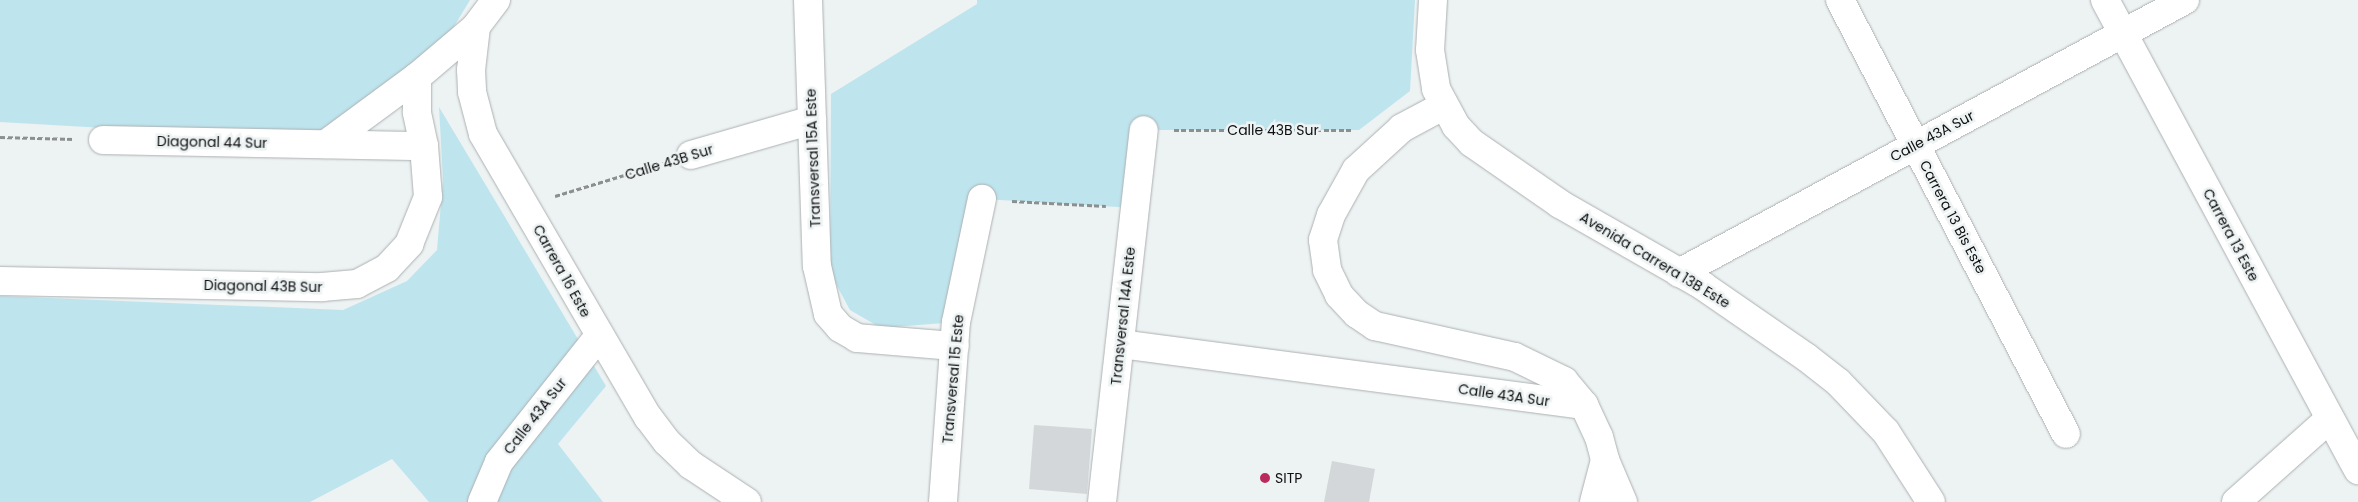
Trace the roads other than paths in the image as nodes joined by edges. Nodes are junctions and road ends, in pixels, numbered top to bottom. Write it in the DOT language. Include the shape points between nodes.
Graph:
graph roads {
  1 [pos="496,0"];
  2 [pos="808,0"];
  3 [pos="1433,0"];
  4 [pos="1840,0"];
  5 [pos="2105,0"];
  6 [pos="2185,0"];
  7 [pos="476,27"];
  8 [pos="2123,34"];
  9 [pos="417,77"];
  10 [pos="1443,106"];
  11 [pos="812,120"];
  12 [pos="1144,130"];
  13 [pos="103,140"];
  14 [pos="326,144"];
  15 [pos="1916,145"];
  16 [pos="424,146"];
  17 [pos="691,155"];
  18 [pos="982,199"];
  19 [pos="1679,273"];
  20 [pos="0,281"];
  21 [pos="599,336"];
  22 [pos="1120,344"];
  23 [pos="955,346"];
  24 [pos="1584,406"];
  25 [pos="2329,419"];
  26 [pos="2066,434"];
  27 [pos="1605,460"];
  28 [pos="2358,470"];
  29 [pos="482,502"];
  30 [pos="747,502"];
  31 [pos="943,502"];
  32 [pos="1102,502"];
  33 [pos="1594,502"];
  34 [pos="1623,502"];
  35 [pos="1931,502"];
  36 [pos="2236,502"];
  1 -- 7 [label="street, Carrera 16 Este"];
  2 -- 11 [label="street, Transversal 15A Este"];
  3 -- 10 [label="street, Avenida Carrera 13B Este" via="1430,25 1432,73"];
  4 -- 15 [label="street, Carrera 13 Bis Este"];
  5 -- 8 [label="street, Carrera 13 Este"];
  6 -- 8 [label="street, Calle 43A Sur"];
  7 -- 9 [label="street"];
  7 -- 21 [label="street, Carrera 16 Este" via="470,70 476,113 483,134"];
  8 -- 15 [label="street, Calle 43A Sur"];
  8 -- 25 [label="street, Carrera 13 Este"];
  9 -- 14 [label="street"];
  9 -- 16 [label="street, Diagonal 43B Sur" via="417,112"];
  10 -- 19 [label="street, Avenida Carrera 13B Este" via="1456,126 1494,160 1560,204"];
  10 -- 24 [label="street, Calle 43A Sur" via="1402,128 1356,170 1342,191 1323,240 1327,270 1339,295 1357,314 1375,326 1515,357 1564,381"];
  11 -- 17 [label="street, Calle 43B Sur"];
  11 -- 23 [label="street, Transversal 15A Este" via="817,266 828,314 840,328 857,338"];
  12 -- 22 [label="street, Transversal 14A Este"];
  13 -- 14 [label="street, Diagonal 44 Sur"];
  14 -- 16 [label="street, Diagonal 44 Sur"];
  15 -- 19 [label="street, Calle 43A Sur"];
  15 -- 26 [label="street, Carrera 13 Bis Este"];
  16 -- 20 [label="street, Diagonal 43B Sur" via="428,197 420,223 409,244 387,268 357,284 322,287"];
  18 -- 23 [label="street, Transversal 15 Este" via="956,322"];
  19 -- 35 [label="street, Avenida Carrera 13B Este" via="1711,291 1838,382 1886,432"];
  21 -- 29 [label="street, Calle 43A Sur" via="499,462"];
  21 -- 30 [label="street, Carrera 16 Este" via="667,442 709,479"];
  22 -- 24 [label="street, Calle 43A Sur"];
  22 -- 32 [label="street, Transversal 14A Este"];
  23 -- 31 [label="street, Transversal 15 Este"];
  24 -- 27 [label="street" via="1599,437"];
  25 -- 28 [label="street, Carrera 13 Este"];
  25 -- 36 [label="street"];
  27 -- 33 [label="street"];
  27 -- 34 [label="street"];
}
